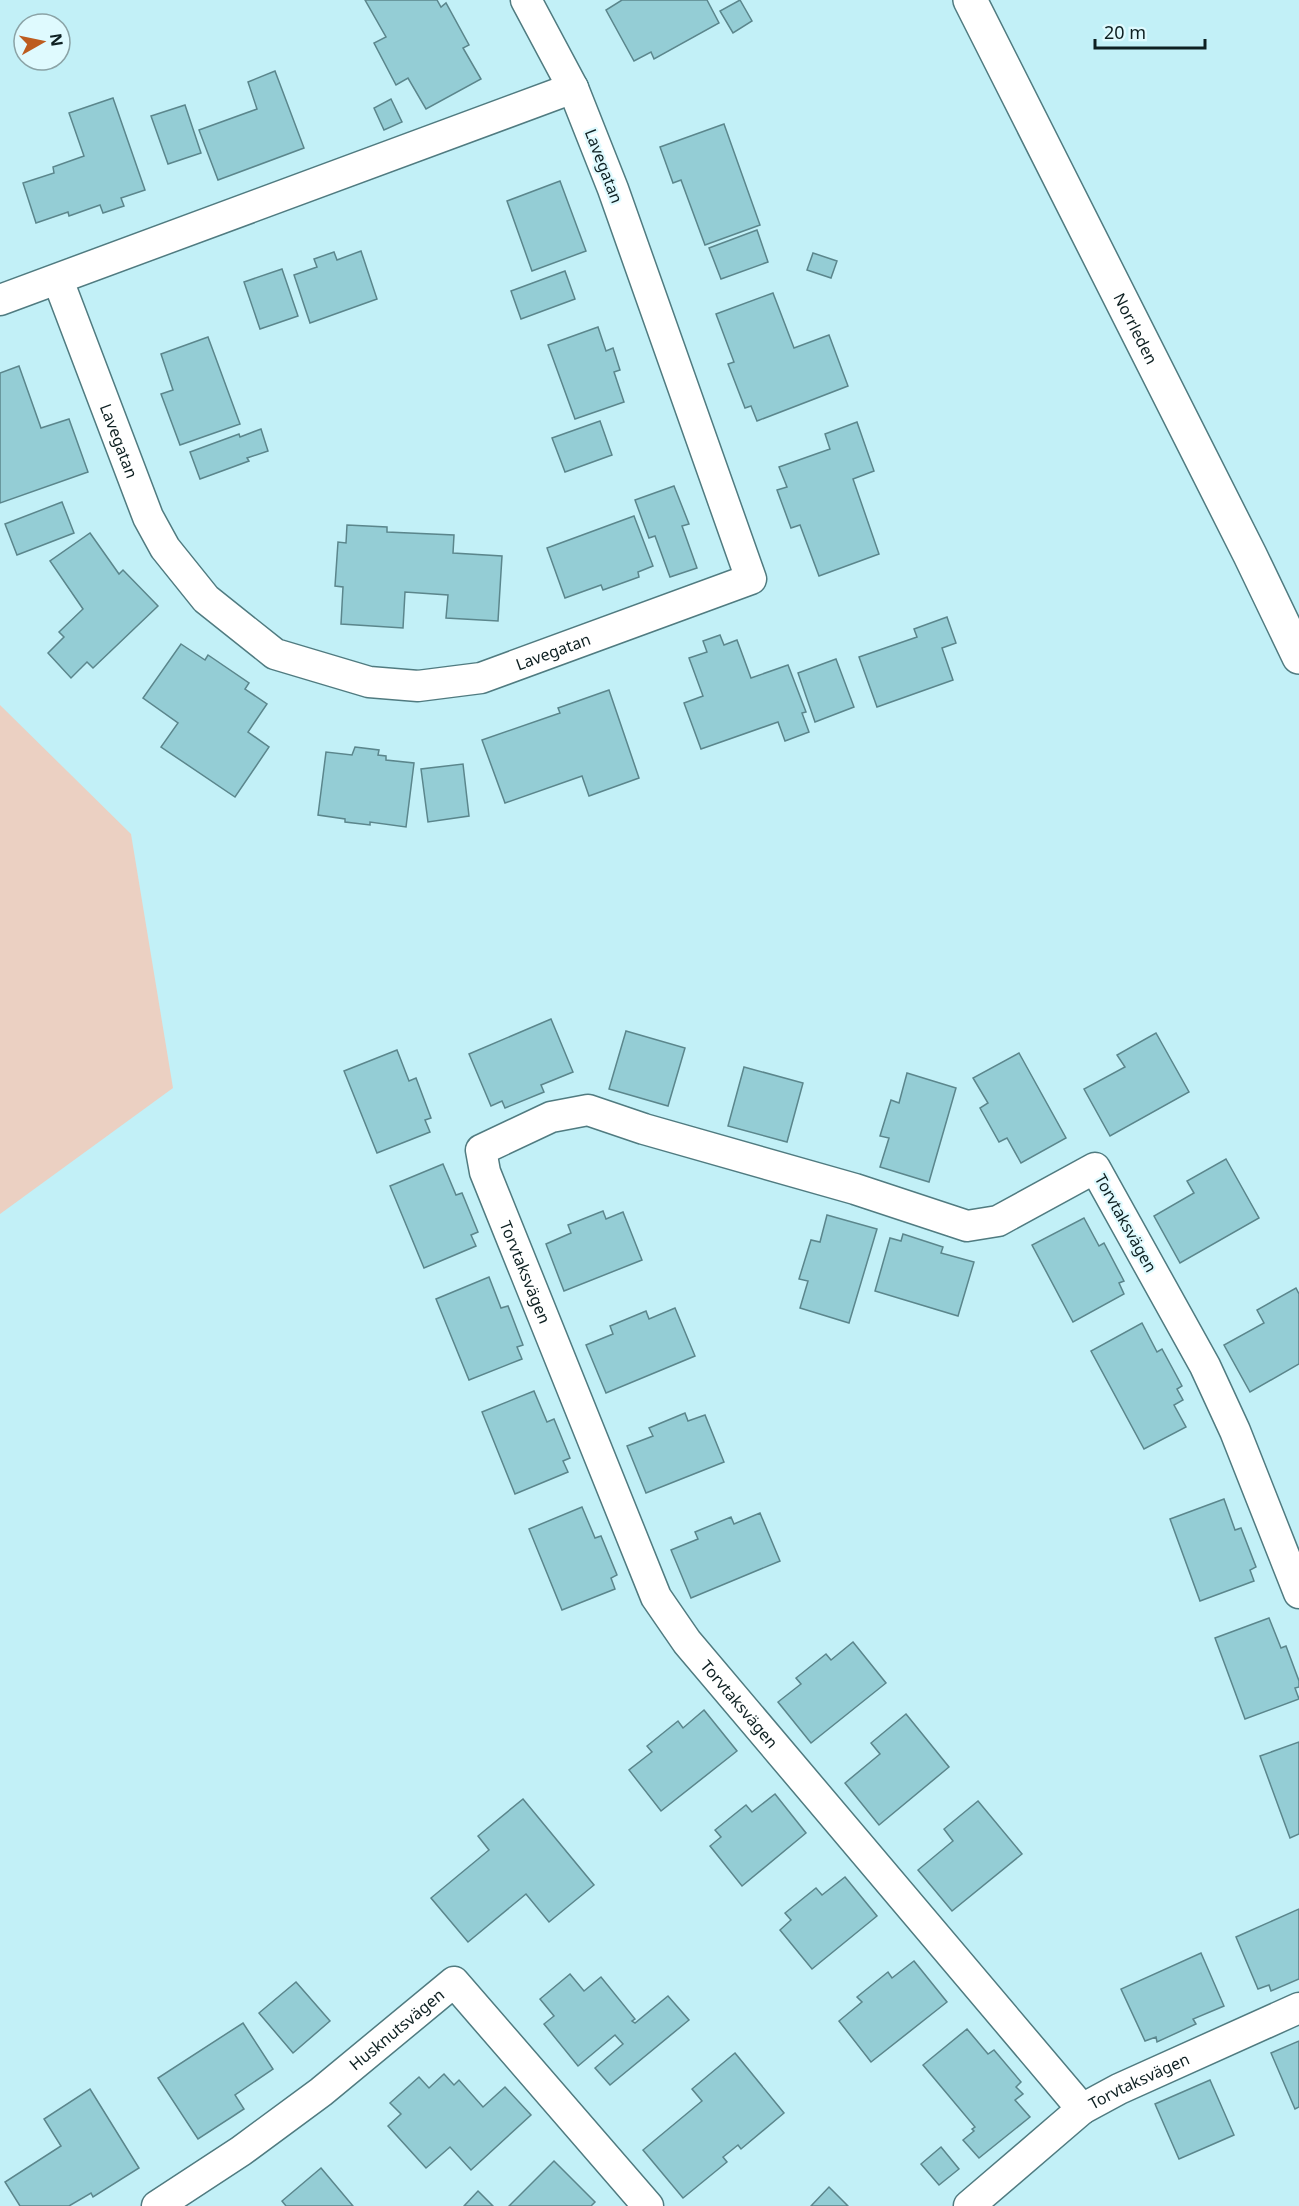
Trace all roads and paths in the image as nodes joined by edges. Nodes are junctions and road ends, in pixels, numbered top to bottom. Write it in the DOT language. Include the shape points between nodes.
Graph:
graph roads {
  1 [pos="526,0"];
  2 [pos="970,0"];
  3 [pos="573,88"];
  4 [pos="58,280"];
  5 [pos="0,300"];
  6 [pos="1299,657"];
  7 [pos="1299,1593"];
  8 [pos="1299,2008"];
  9 [pos="1082,2109"];
  10 [pos="157,2206"];
  11 [pos="648,2206"];
  12 [pos="969,2206"];
  1 -- 3 [label="street, Lavegatan"];
  2 -- 6 [label="main road, Norrleden"];
  3 -- 4 [label="street"];
  3 -- 4 [label="street, Lavegatan" via="613,189 751,579 481,678 418,686 369,682 275,654 206,599 165,548 148,517"];
  4 -- 5 [label="street"];
  7 -- 9 [label="street, Torvtaksvägen" via="1205,1366 1095,1168 998,1221 967,1226 588,1110 551,1117 481,1150 485,1172 656,1597 687,1642"];
  8 -- 9 [label="street, Torvtaksvägen"];
  9 -- 12 [label="street"];
  10 -- 11 [label="street, Husknutsvägen" via="321,2092 454,1983"];
}
